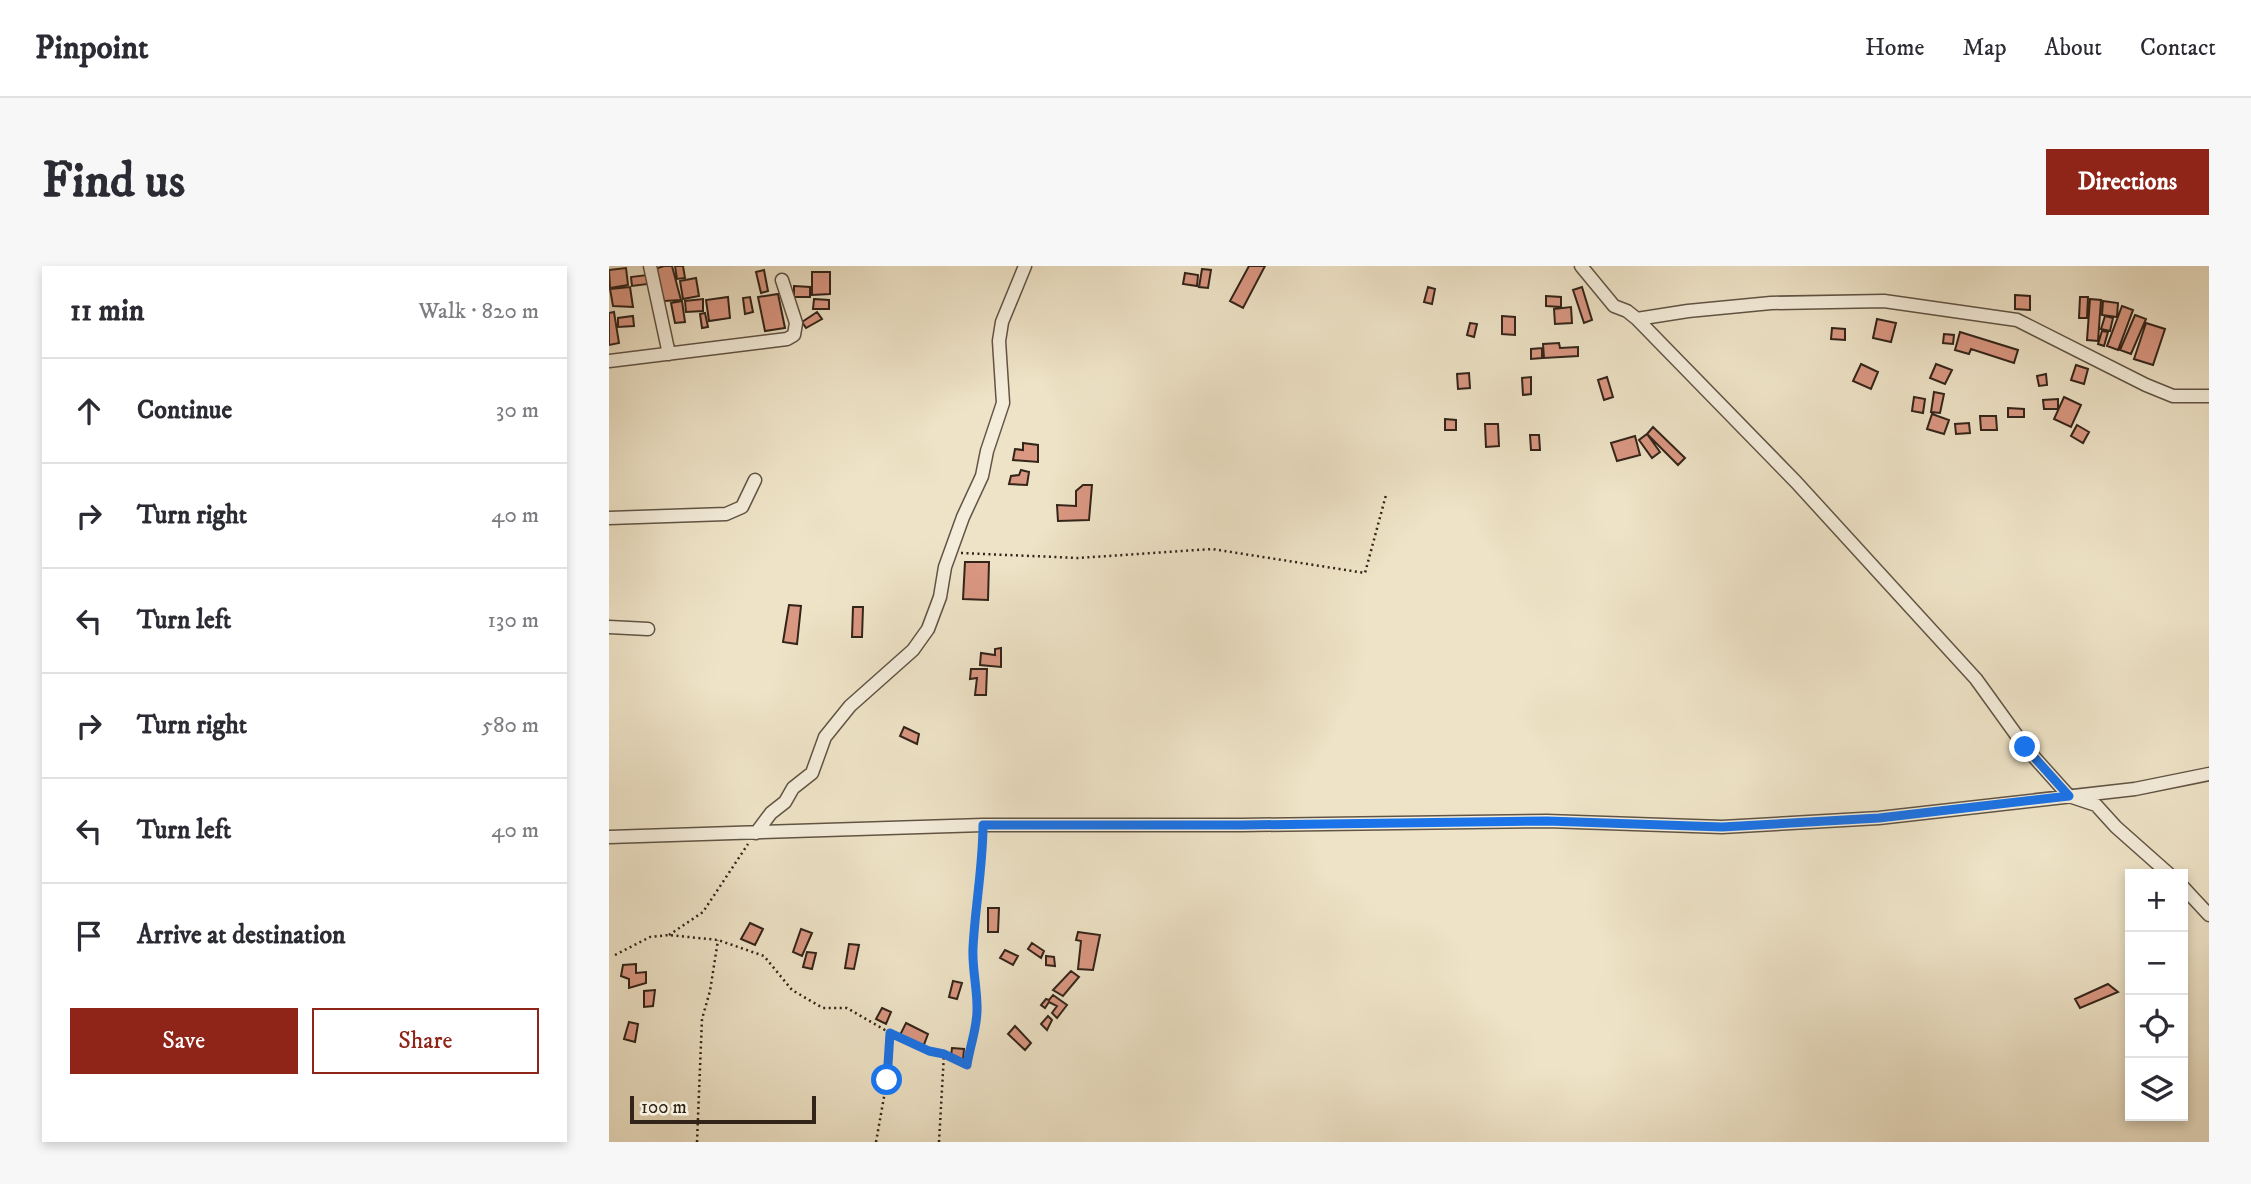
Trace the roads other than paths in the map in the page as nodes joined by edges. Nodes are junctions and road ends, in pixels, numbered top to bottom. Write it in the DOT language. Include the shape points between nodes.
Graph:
graph roads {
  1 [pos="650,266"];
  2 [pos="1025,266"];
  3 [pos="1581,266"];
  4 [pos="782,280"];
  5 [pos="1637,319"];
  6 [pos="669,354"];
  7 [pos="609,361"];
  8 [pos="2209,396"];
  9 [pos="755,480"];
  10 [pos="609,518"];
  11 [pos="609,627"];
  12 [pos="648,629"];
  13 [pos="2209,774"];
  14 [pos="2069,796"];
  15 [pos="756,833"];
  16 [pos="609,836"];
  17 [pos="2163,869"];
  18 [pos="2188,892"];
  19 [pos="2209,915"];
  1 -- 6 [label="street"];
  2 -- 15 [label="street" via="1002,322 1003,403 982,476 963,517 922,640 850,706 825,737 812,773 793,788"];
  3 -- 5 [label="street" via="1614,306"];
  4 -- 6 [label="street" via="796,323 795,335"];
  5 -- 8 [label="street" via="1771,303 1884,301 2017,320 2173,396"];
  5 -- 14 [label="street" via="1796,482 1976,679 2025,747"];
  6 -- 7 [label="street"];
  9 -- 10 [label="street" via="742,507 726,514"];
  11 -- 12 [label="street"];
  13 -- 14 [label="street"];
  14 -- 15 [label="street" via="1879,818 1722,827 1547,821 983,825"];
  14 -- 17 [label="street" via="2096,805"];
  15 -- 16 [label="street"];
  18 -- 19 [label="street"];
}
